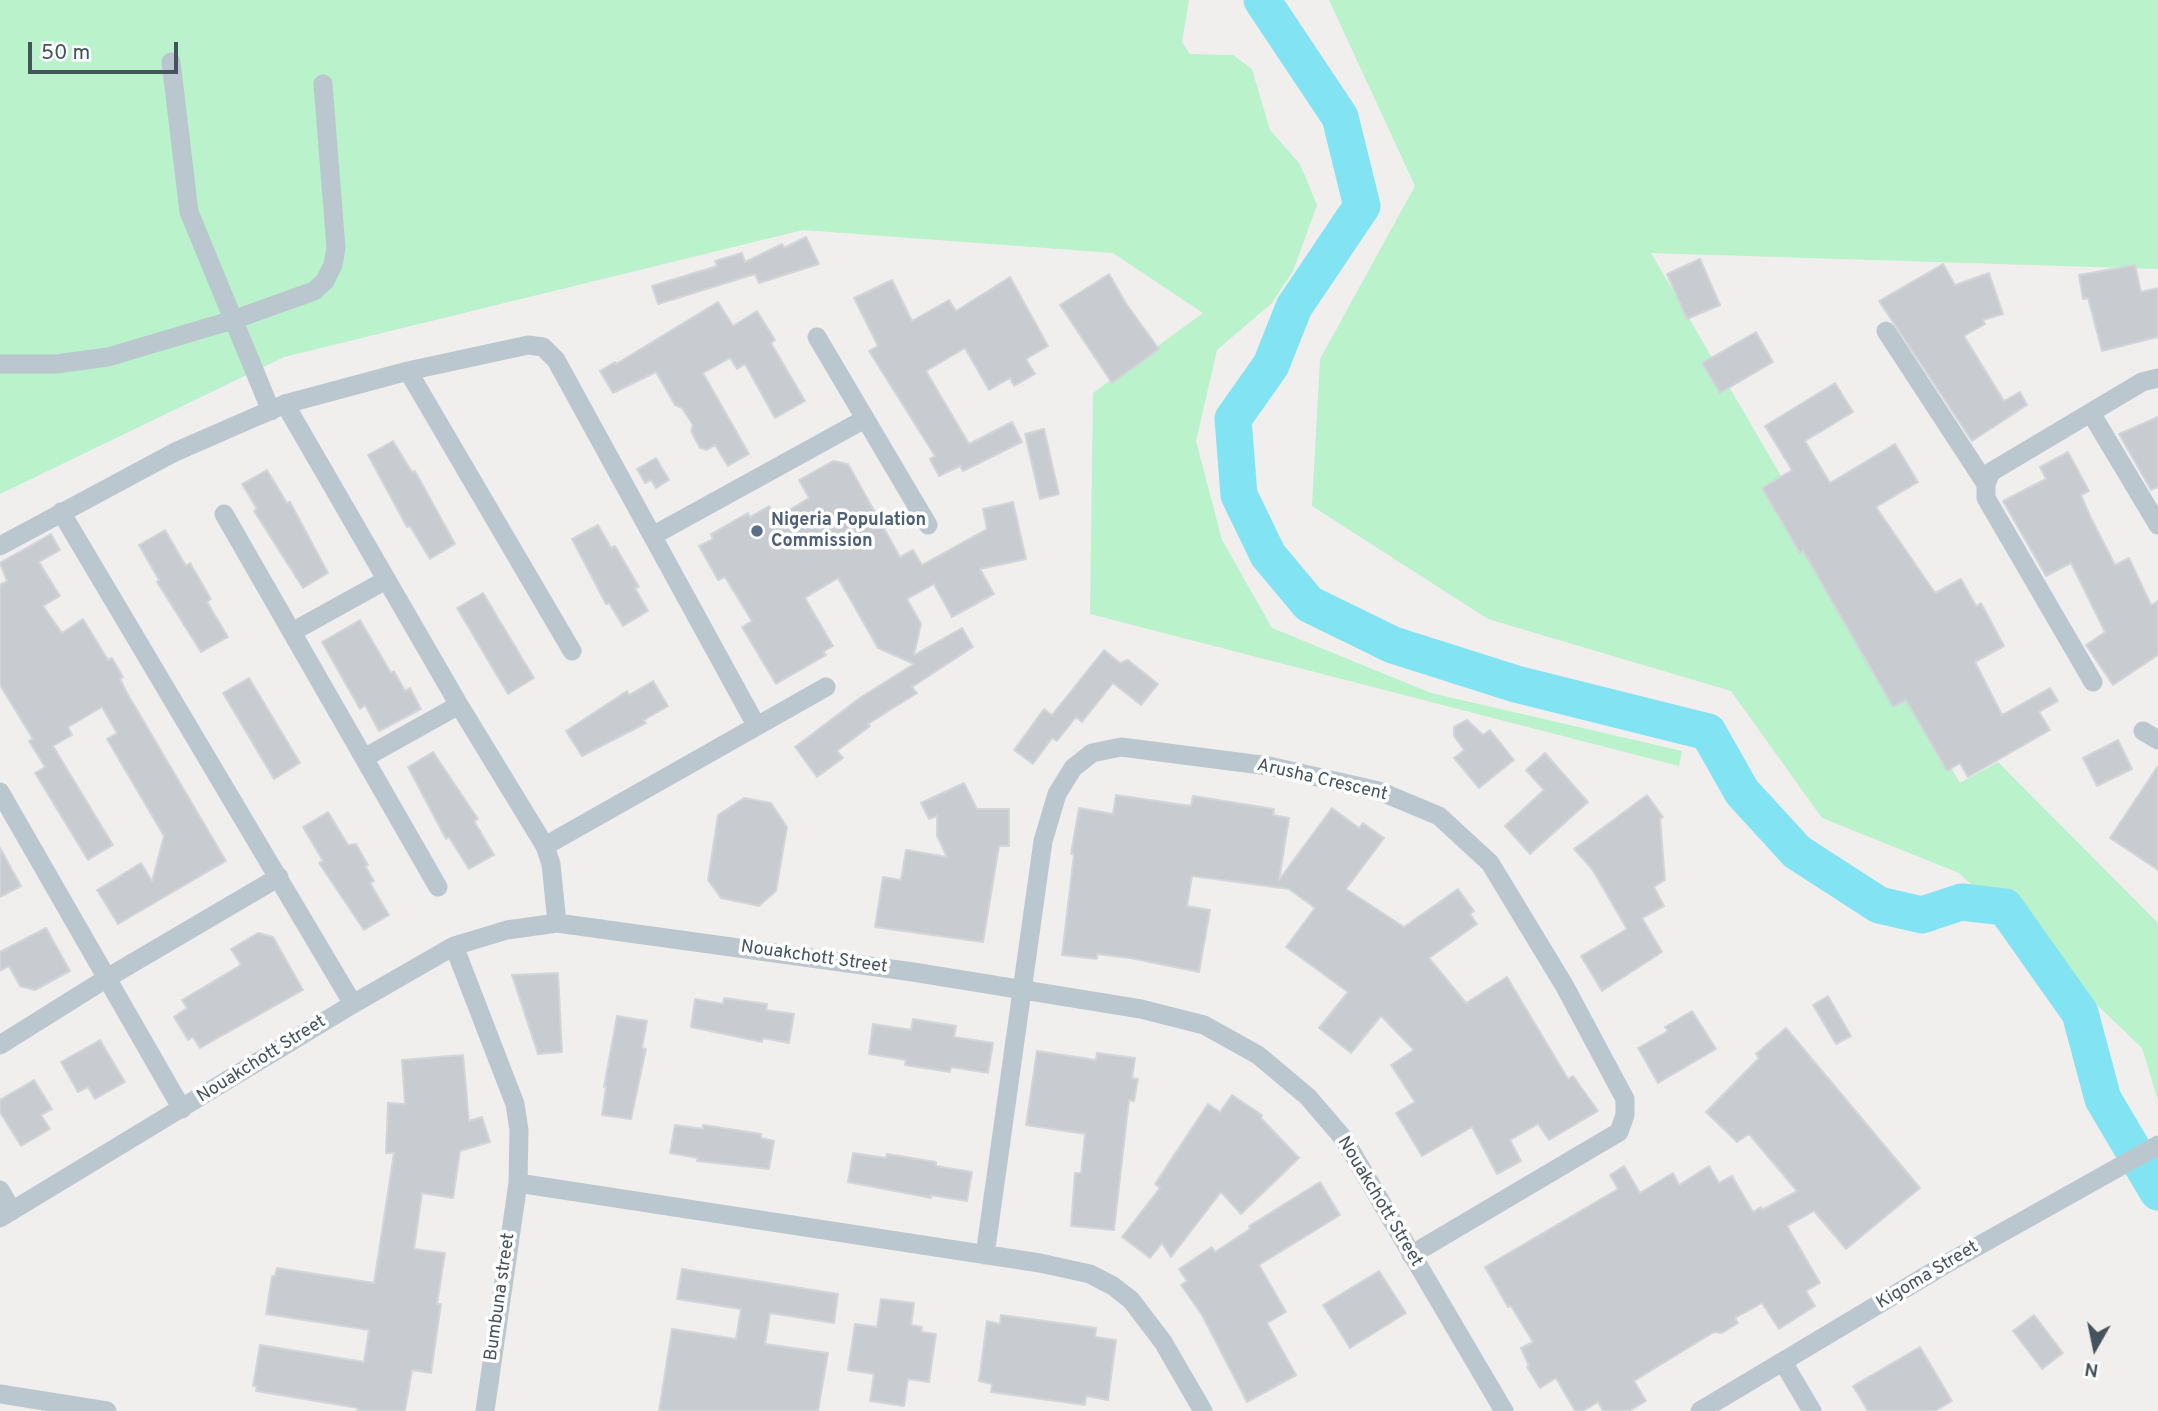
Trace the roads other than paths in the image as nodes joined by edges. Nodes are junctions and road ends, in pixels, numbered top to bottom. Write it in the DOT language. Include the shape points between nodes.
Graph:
graph roads {
  1 [pos="171,62"];
  2 [pos="323,84"];
  3 [pos="233,320"];
  4 [pos="1886,331"];
  5 [pos="817,337"];
  6 [pos="0,364"];
  7 [pos="408,372"];
  8 [pos="2158,378"];
  9 [pos="278,407"];
  10 [pos="2091,413"];
  11 [pos="863,420"];
  12 [pos="1986,484"];
  13 [pos="61,512"];
  14 [pos="224,514"];
  15 [pos="928,525"];
  16 [pos="2158,525"];
  17 [pos="654,535"];
  18 [pos="0,546"];
  19 [pos="386,580"];
  20 [pos="292,632"];
  21 [pos="572,651"];
  22 [pos="2093,682"];
  23 [pos="826,687"];
  24 [pos="458,705"];
  25 [pos="756,725"];
  26 [pos="364,758"];
  27 [pos="0,792"];
  28 [pos="545,846"];
  29 [pos="279,877"];
  30 [pos="438,887"];
  31 [pos="557,923"];
  32 [pos="454,946"];
  33 [pos="107,978"];
  34 [pos="1023,990"];
  35 [pos="353,1004"];
  36 [pos="0,1045"];
  37 [pos="182,1109"];
  38 [pos="2158,1145"];
  39 [pos="518,1183"];
  40 [pos="0,1190"];
  41 [pos="6,1215"];
  42 [pos="985,1255"];
  43 [pos="1410,1255"];
  44 [pos="1783,1363"];
  45 [pos="0,1394"];
  46 [pos="107,1411"];
  47 [pos="485,1411"];
  48 [pos="1203,1411"];
  49 [pos="1504,1411"];
  50 [pos="1700,1411"];
  51 [pos="1812,1411"];
  1 -- 3 [label="street" via="189,212"];
  2 -- 3 [label="street" via="336,248 333,265 314,291"];
  3 -- 6 [label="street" via="108,357 56,364"];
  3 -- 9 [label="street"];
  4 -- 12 [label="street"];
  5 -- 11 [label="street"];
  7 -- 9 [label="street"];
  7 -- 17 [label="street" via="528,345 543,348 556,360"];
  7 -- 21 [label="street"];
  8 -- 10 [label="street" via="2141,382"];
  9 -- 13 [label="street" via="174,452"];
  9 -- 19 [label="street"];
  10 -- 12 [label="street" via="1991,472"];
  10 -- 16 [label="street"];
  11 -- 15 [label="street"];
  11 -- 17 [label="street"];
  12 -- 22 [label="street" via="1986,498"];
  13 -- 18 [label="street"];
  13 -- 29 [label="street"];
  14 -- 20 [label="street"];
  17 -- 25 [label="street"];
  19 -- 20 [label="street"];
  19 -- 24 [label="street"];
  20 -- 26 [label="street"];
  23 -- 25 [label="street"];
  24 -- 26 [label="street"];
  24 -- 28 [label="street"];
  25 -- 28 [label="street"];
  26 -- 30 [label="street"];
  27 -- 33 [label="street"];
  28 -- 31 [label="street"];
  29 -- 33 [label="street"];
  29 -- 35 [label="street"];
  31 -- 32 [label="street, Nouakchott Street" via="508,930"];
  31 -- 34 [label="street, Nouakchott Street"];
  32 -- 35 [label="street, Nouakchott Street"];
  32 -- 39 [label="street, Bumbuna street" via="515,1104"];
  33 -- 36 [label="street"];
  33 -- 37 [label="street"];
  34 -- 42 [label="street, Arusha Crescent"];
  34 -- 43 [label="street, Nouakchott Street" via="1141,1009 1204,1025 1258,1055 1308,1097 1344,1139"];
  34 -- 43 [label="street, Arusha Crescent" via="1043,841 1057,794 1073,768 1092,753 1121,747 1269,766 1380,791 1439,816 1490,863 1617,1082 1625,1099 1625,1115 1619,1132"];
  35 -- 37 [label="street, Nouakchott Street"];
  37 -- 41 [label="street, Nouakchott Street"];
  38 -- 44 [label="street, Kigoma Street" via="1946,1264"];
  39 -- 42 [label="street"];
  39 -- 47 [label="street, Bumbuna street"];
  40 -- 41 [label="street"];
  42 -- 48 [label="street" via="1090,1274 1114,1286 1131,1300 1163,1342"];
  43 -- 49 [label="street, Nouakchott Street"];
  44 -- 50 [label="street, Kigoma Street"];
  44 -- 51 [label="street"];
  45 -- 46 [label="street"];
}
